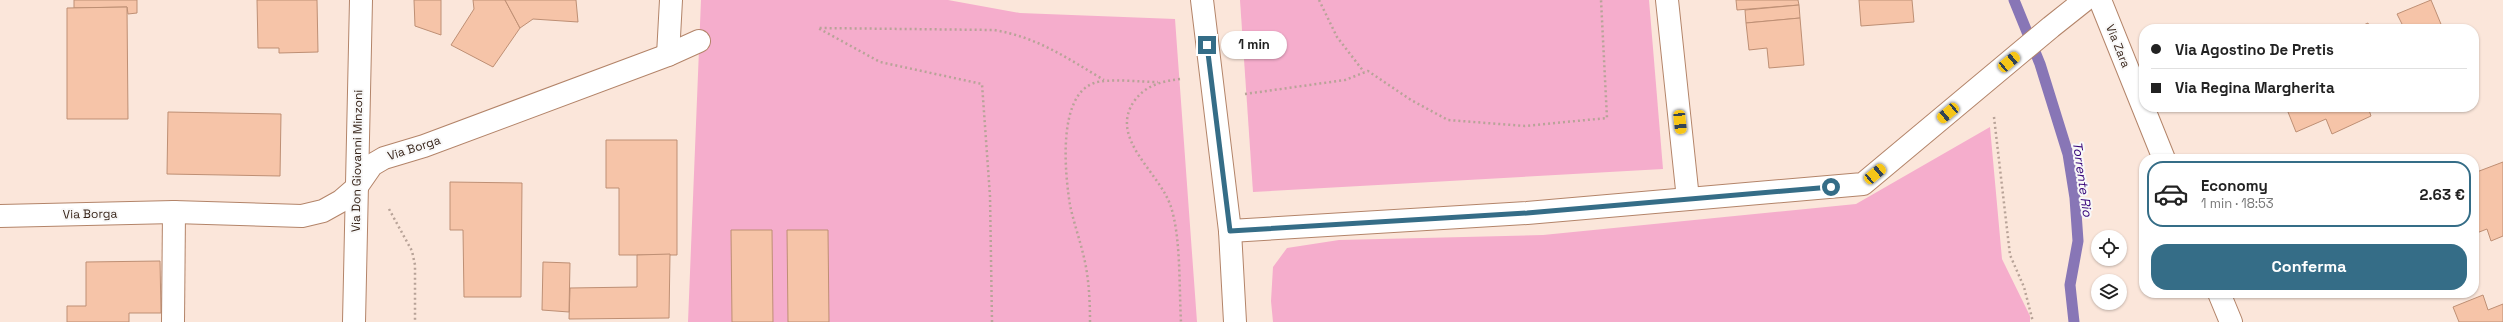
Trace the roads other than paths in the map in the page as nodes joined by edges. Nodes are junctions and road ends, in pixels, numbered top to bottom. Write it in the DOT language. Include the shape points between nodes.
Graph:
graph roads {
  1 [pos="361,0"];
  2 [pos="671,0"];
  3 [pos="1202,0"];
  4 [pos="1667,0"];
  5 [pos="2085,0"];
  6 [pos="2100,0"];
  7 [pos="699,41"];
  8 [pos="668,55"];
  9 [pos="2139,97"];
  10 [pos="2145,112"];
  11 [pos="2162,154"];
  12 [pos="356,188"];
  13 [pos="1688,199"];
  14 [pos="174,212"];
  15 [pos="0,216"];
  16 [pos="1230,231"];
  17 [pos="2221,298"];
  18 [pos="173,322"];
  19 [pos="354,322"];
  20 [pos="1235,322"];
  21 [pos="2231,322"];
  1 -- 12 [label="street, Via Don Giovanni Minzoni"];
  2 -- 8 [label="street"];
  3 -- 16 [label="street"];
  4 -- 13 [label="street"];
  5 -- 13 [label="street" via="1863,184"];
  6 -- 9 [label="street, Via Zara"];
  7 -- 8 [label="street, Via Borga"];
  8 -- 12 [label="street, Via Borga" via="424,146 384,158 372,165"];
  10 -- 11 [label="street, Via Zara"];
  12 -- 14 [label="street, Via Borga" via="341,201 323,211 302,216"];
  12 -- 19 [label="street, Via Don Giovanni Minzoni"];
  13 -- 16 [label="street" via="1527,213"];
  14 -- 15 [label="street, Via Borga"];
  14 -- 18 [label="street"];
  16 -- 20 [label="street"];
  17 -- 21 [label="street"];
}
